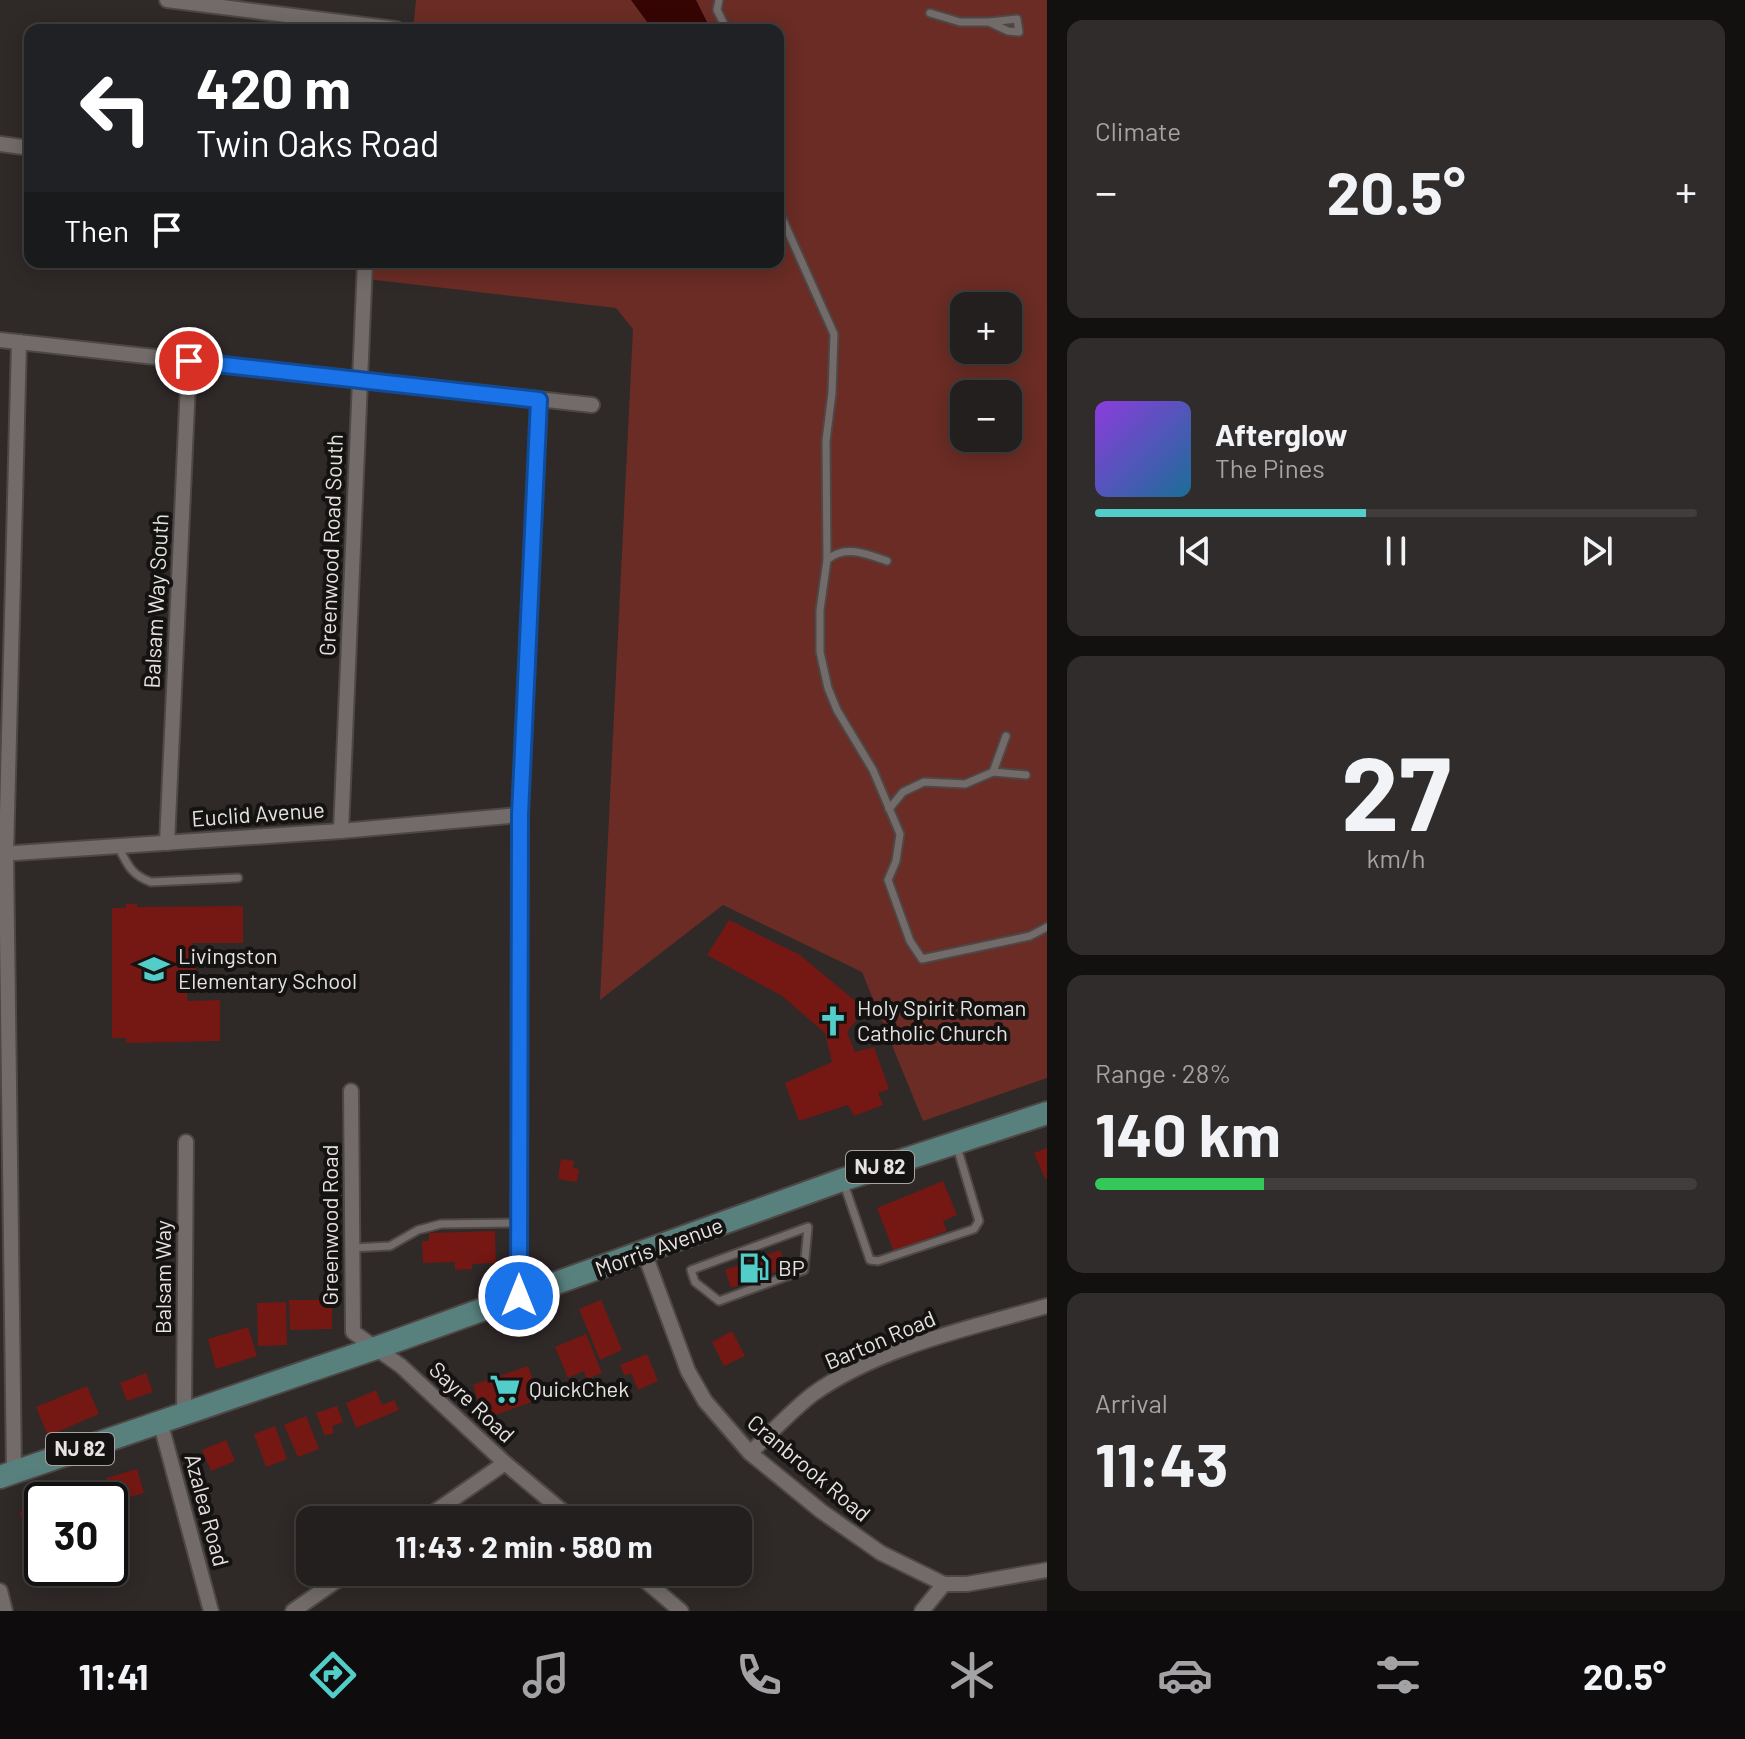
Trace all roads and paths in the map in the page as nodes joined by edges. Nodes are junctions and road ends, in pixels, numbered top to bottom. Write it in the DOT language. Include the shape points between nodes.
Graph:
graph roads {
  1 [pos="167,0"];
  2 [pos="719,0"];
  3 [pos="930,13"];
  4 [pos="989,22"];
  5 [pos="345,24"];
  6 [pos="724,24"];
  7 [pos="0,144"];
  8 [pos="24,147"];
  9 [pos="784,222"];
  10 [pos="365,268"];
  11 [pos="0,340"];
  12 [pos="19,342"];
  13 [pos="189,361"];
  14 [pos="360,379"];
  15 [pos="539,400"];
  16 [pos="592,405"];
  17 [pos="827,560"];
  18 [pos="887,561"];
  19 [pos="1006,736"];
  20 [pos="993,772"];
  21 [pos="1026,775"];
  22 [pos="889,809"];
  23 [pos="520,815"];
  24 [pos="341,831"];
  25 [pos="167,843"];
  26 [pos="118,846"];
  27 [pos="3,854"];
  28 [pos="238,878"];
  29 [pos="1047,927"];
  30 [pos="351,1091"];
  31 [pos="1047,1113"];
  32 [pos="956,1141"];
  33 [pos="186,1142"];
  34 [pos="842,1180"];
  35 [pos="519,1223"];
  36 [pos="352,1248"];
  37 [pos="644,1252"];
  38 [pos="691,1270"];
  39 [pos="519,1296"];
  40 [pos="1047,1306"];
  41 [pos="376,1348"];
  42 [pos="184,1413"];
  43 [pos="160,1421"];
  44 [pos="750,1453"];
  45 [pos="505,1463"];
  46 [pos="7,1474"];
  47 [pos="443,1506"];
  48 [pos="556,1506"];
  49 [pos="1047,1570"];
  50 [pos="944,1584"];
  51 [pos="329,1586"];
  52 [pos="652,1586"];
  53 [pos="0,1591"];
  54 [pos="5,1611"];
  55 [pos="211,1611"];
  56 [pos="293,1611"];
  57 [pos="681,1611"];
  58 [pos="922,1611"];
  1 -- 5 [label="street"];
  2 -- 6 [label="lane"];
  3 -- 4 [label="lane" via="960,22"];
  7 -- 8 [label="street"];
  9 -- 17 [label="lane" via="834,334 826,441"];
  10 -- 14 [label="street, Greenwood Road South"];
  11 -- 12 [label="street"];
  12 -- 13 [label="street"];
  12 -- 27 [label="street"];
  13 -- 14 [label="street"];
  13 -- 25 [label="street, Balsam Way South"];
  14 -- 15 [label="street"];
  14 -- 24 [label="street, Greenwood Road South"];
  15 -- 16 [label="street"];
  15 -- 23 [label="street"];
  17 -- 18 [label="lane" via="835,554 862,552"];
  17 -- 22 [label="lane" via="820,652 828,688"];
  19 -- 20 [label="lane"];
  20 -- 21 [label="lane"];
  20 -- 22 [label="lane" via="965,784 924,782 903,792"];
  22 -- 29 [label="lane" via="900,834 888,880 922,959 1030,936"];
  23 -- 24 [label="street, Euclid Avenue"];
  23 -- 35 [label="street"];
  24 -- 25 [label="street, Euclid Avenue"];
  25 -- 26 [label="street, Euclid Avenue"];
  26 -- 27 [label="street, Euclid Avenue"];
  26 -- 28 [label="lane" via="130,871 151,882"];
  27 -- 46 [label="street"];
  30 -- 36 [label="street, Greenwood Road"];
  31 -- 32 [label="main road, Morris Avenue / NJ 82"];
  32 -- 34 [label="main road, Morris Avenue / NJ 82"];
  32 -- 34 [label="lane" via="979,1221 974,1229 870,1260"];
  33 -- 42 [label="street, Balsam Way"];
  34 -- 37 [label="main road, Morris Avenue / NJ 82"];
  35 -- 36 [label="lane" via="441,1224 390,1246"];
  35 -- 39 [label="street"];
  36 -- 41 [label="street, Greenwood Road" via="353,1332"];
  37 -- 39 [label="main road, Morris Avenue / NJ 82"];
  37 -- 44 [label="street, Cranbrook Road" via="688,1371 705,1401"];
  38 -- 38 [label="lane" via="754,1247 808,1227 804,1270 790,1276 719,1301 695,1282"];
  39 -- 41 [label="main road, Morris Avenue / NJ 82"];
  40 -- 44 [label="street, Barton Road" via="929,1340 846,1373 811,1396"];
  41 -- 42 [label="main road, Morris Avenue / NJ 82"];
  41 -- 45 [label="street, Sayre Road"];
  42 -- 43 [label="main road, Morris Avenue / NJ 82"];
  43 -- 46 [label="main road, Morris Avenue / NJ 82"];
  43 -- 55 [label="street, Azalea Road"];
  44 -- 50 [label="street, Cranbrook Road" via="858,1539"];
  45 -- 47 [label="street"];
  45 -- 48 [label="street, Sayre Road"];
  49 -- 50 [label="street"];
  50 -- 58 [label="street"];
  51 -- 56 [label="street"];
  52 -- 57 [label="street"];
  53 -- 54 [label="street"];
}
